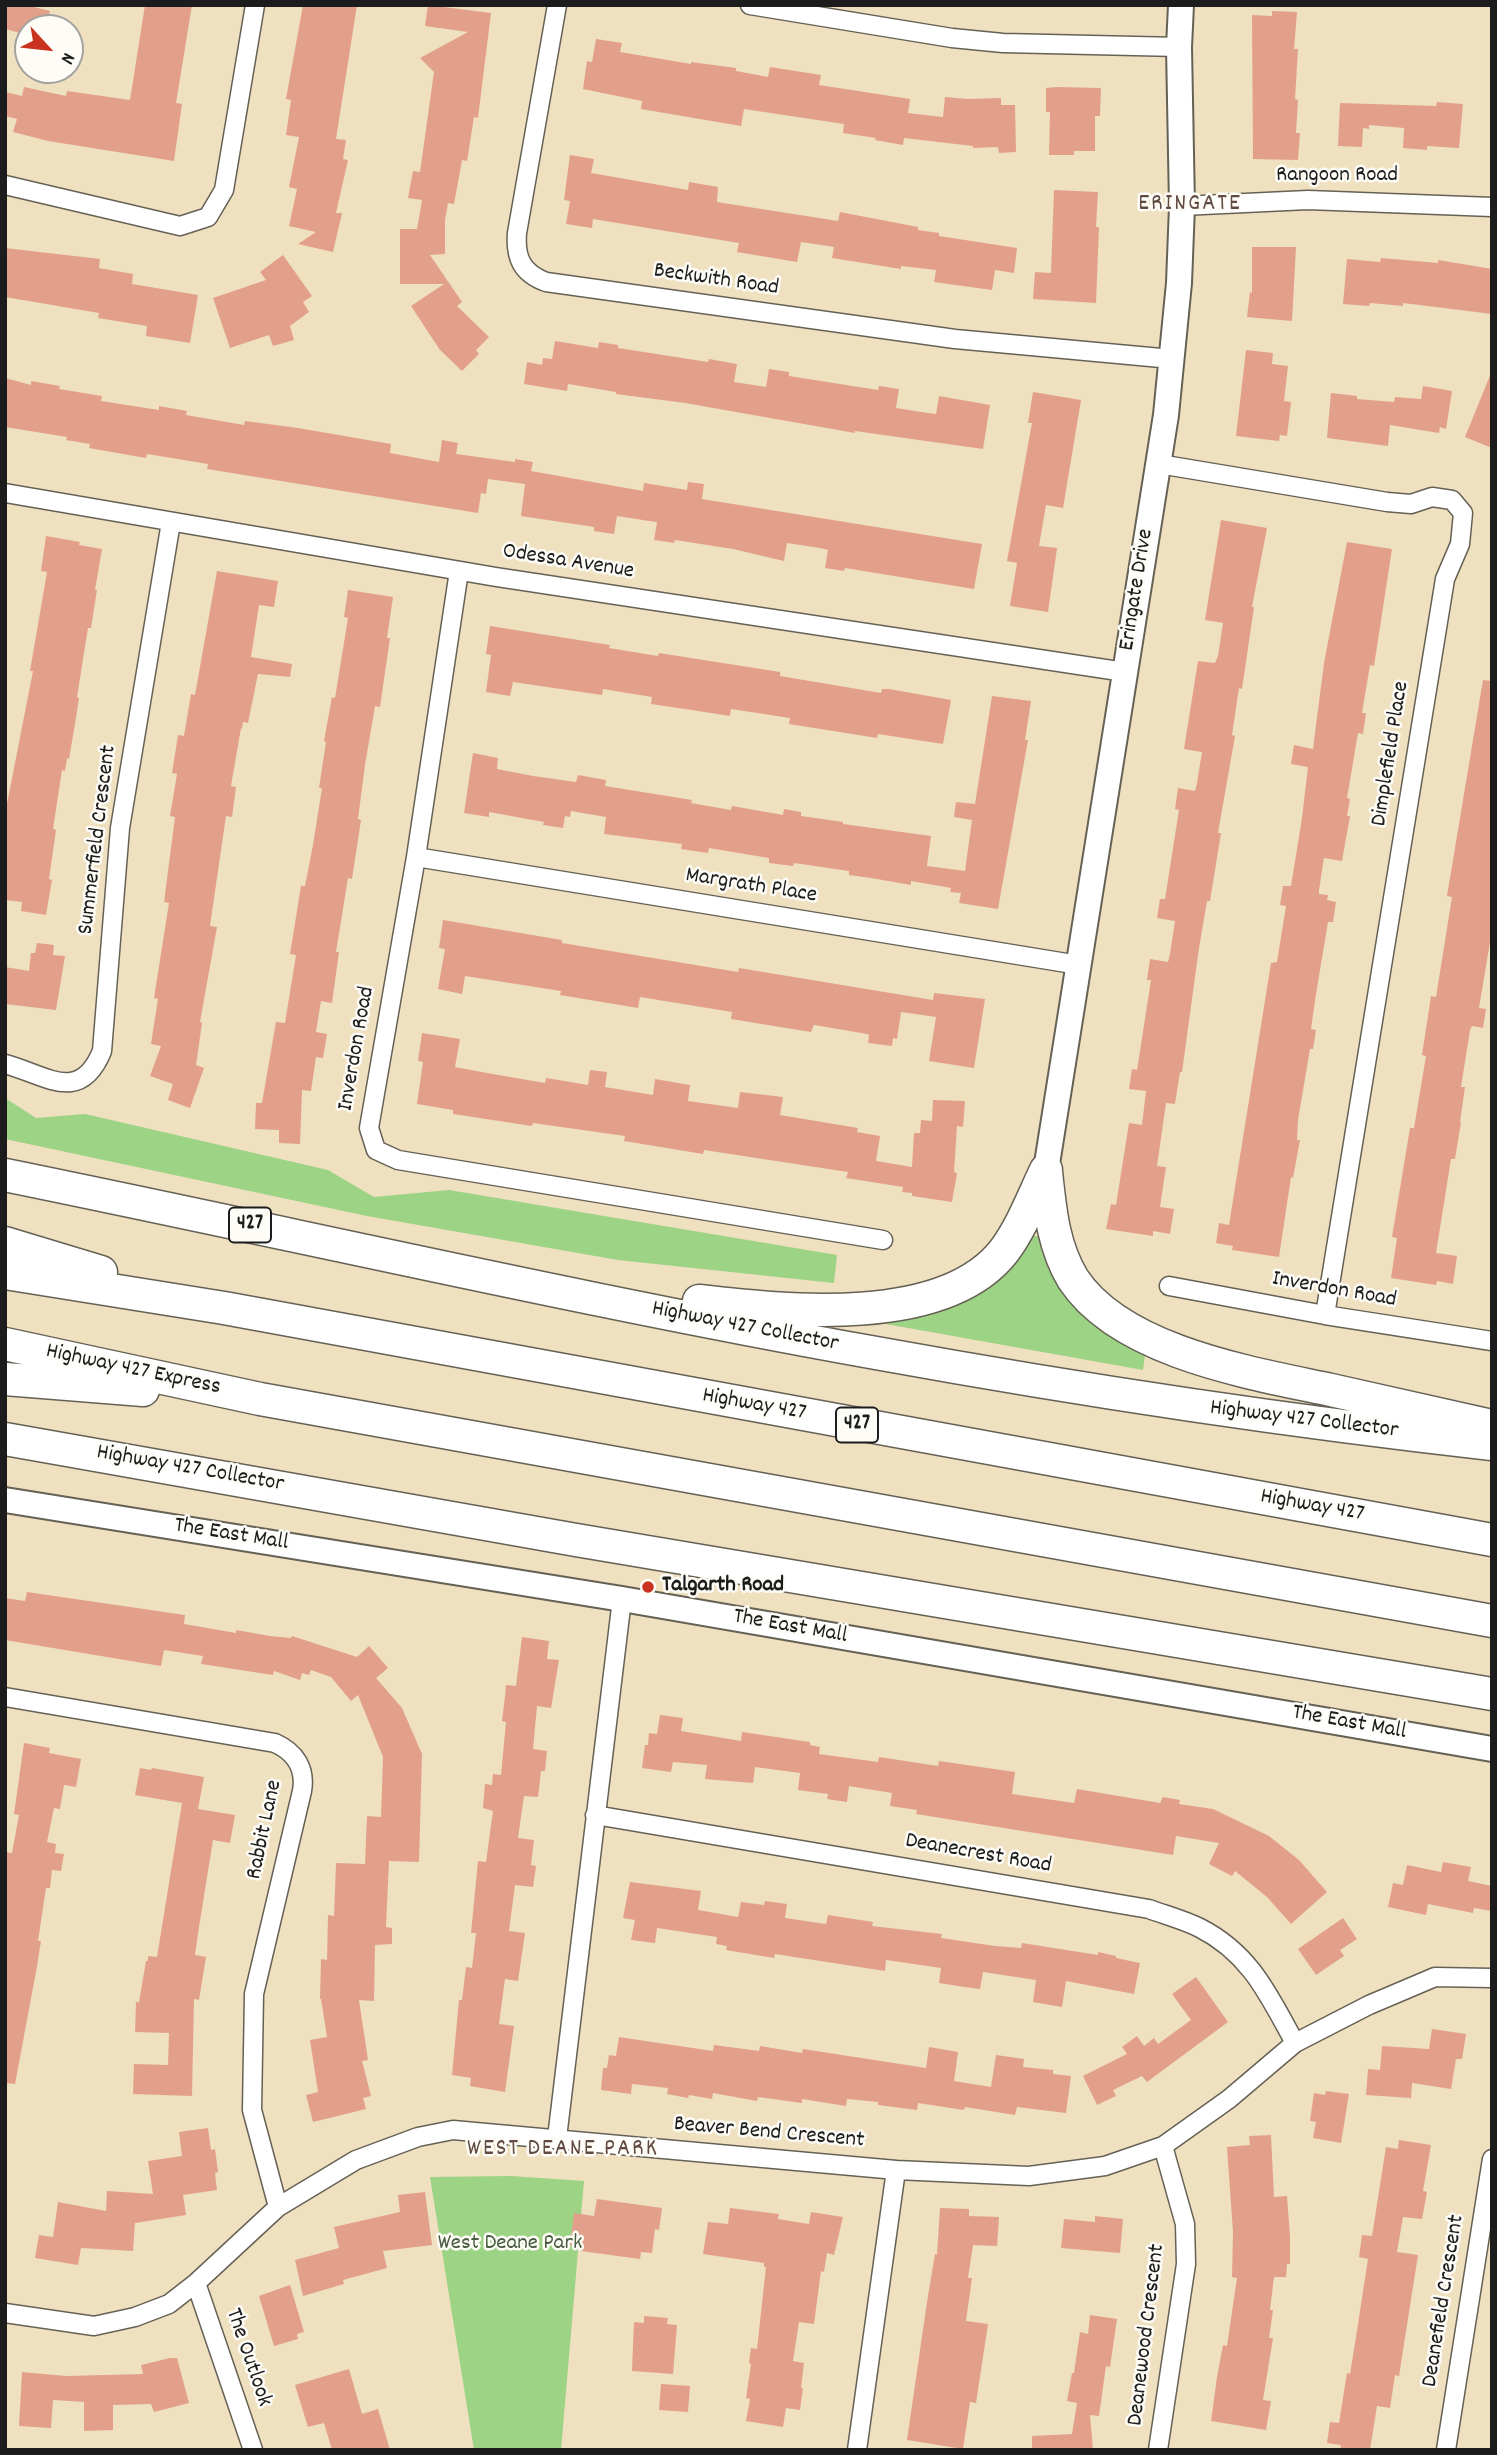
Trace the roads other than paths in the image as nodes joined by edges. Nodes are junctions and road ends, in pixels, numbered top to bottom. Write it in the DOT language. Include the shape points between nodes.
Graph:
graph roads {
  1 [pos="255,5"];
  2 [pos="557,5"];
  3 [pos="750,5"];
  4 [pos="1181,5"];
  5 [pos="857,13"];
  6 [pos="1179,47"];
  7 [pos="5,186"];
  8 [pos="1182,206"];
  9 [pos="1492,207"];
  10 [pos="1172,359"];
  11 [pos="1159,464"];
  12 [pos="5,493"];
  13 [pos="171,522"];
  14 [pos="459,571"];
  15 [pos="1125,672"];
  16 [pos="416,857"];
  17 [pos="1079,965"];
  18 [pos="5,1064"];
  19 [pos="1046,1170"];
  20 [pos="5,1175"];
  21 [pos="883,1240"];
  22 [pos="5,1243"];
  23 [pos="5,1273"];
  24 [pos="495,1277"];
  25 [pos="1169,1286"];
  26 [pos="224,1308"];
  27 [pos="1325,1315"];
  28 [pos="1492,1341"];
  29 [pos="5,1343"];
  30 [pos="5,1379"];
  31 [pos="260,1399"];
  32 [pos="1492,1426"];
  33 [pos="5,1439"];
  34 [pos="1492,1444"];
  35 [pos="5,1500"];
  36 [pos="1492,1539"];
  37 [pos="622,1599"];
  38 [pos="1492,1621"];
  39 [pos="1492,1694"];
  40 [pos="5,1697"];
  41 [pos="1492,1749"];
  42 [pos="595,1815"];
  43 [pos="1492,1978"];
  44 [pos="1295,2043"];
  45 [pos="558,2138"];
  46 [pos="1163,2146"];
  47 [pos="1492,2159"];
  48 [pos="896,2170"];
  49 [pos="278,2207"];
  50 [pos="196,2283"];
  51 [pos="5,2313"];
  52 [pos="253,2450"];
  53 [pos="857,2450"];
  54 [pos="1158,2450"];
  55 [pos="1446,2450"];
  1 -- 7 [label="street" via="224,190 208,217 180,226"];
  2 -- 10 [label="street, Beckwith Road" via="517,233 519,263 536,278 955,339"];
  3 -- 5 [label="street"];
  4 -- 6 [label="main road, Eringate Drive"];
  5 -- 6 [label="street" via="1003,43"];
  6 -- 8 [label="main road, Eringate Drive"];
  8 -- 9 [label="street, Rangoon Road" via="1308,200"];
  8 -- 10 [label="main road, Eringate Drive"];
  10 -- 11 [label="main road, Eringate Drive"];
  11 -- 15 [label="main road, Eringate Drive"];
  11 -- 27 [label="street, Dimplefield Place" via="1387,502 1410,504 1432,497 1451,500 1462,513 1460,544 1442,599"];
  12 -- 13 [label="street, Odessa Avenue"];
  13 -- 14 [label="street, Odessa Avenue"];
  13 -- 18 [label="street, Summerfield Crescent" via="120,828 102,1051 96,1067 72,1082"];
  14 -- 15 [label="street, Odessa Avenue"];
  14 -- 16 [label="street, Inverdon Road"];
  15 -- 17 [label="main road, Eringate Drive"];
  16 -- 17 [label="street, Margrath Place"];
  16 -- 21 [label="street, Inverdon Road" via="369,1128 376,1150 398,1160"];
  17 -- 19 [label="main road, Eringate Drive"];
  19 -- 24 [label="highway" via="1006,1247 984,1271 925,1300 857,1309 793,1308"];
  19 -- 32 [label="highway" via="1055,1236 1066,1263 1081,1289 1117,1322 1216,1365"];
  20 -- 24 [label="highway, Highway 427 Collector / 427"];
  22 -- 26 [label="highway"];
  23 -- 26 [label="highway, 427"];
  24 -- 34 [label="highway, Highway 427 Collector / 427" via="1044,1382 1216,1410"];
  25 -- 27 [label="street, Inverdon Road"];
  26 -- 36 [label="highway, Highway 427 / 427"];
  27 -- 28 [label="street, Inverdon Road"];
  29 -- 31 [label="highway, Highway 427 Express"];
  30 -- 31 [label="highway"];
  31 -- 38 [label="highway"];
  33 -- 39 [label="highway, Highway 427 Collector"];
  35 -- 37 [label="main road, The East Mall"];
  37 -- 41 [label="main road, The East Mall"];
  37 -- 42 [label="street"];
  40 -- 49 [label="street, Rabbit Lane" via="275,1743 298,1761 302,1791 254,1994 252,2110"];
  42 -- 44 [label="street, Deanecrest Road" via="1149,1909 1200,1928 1237,1952 1260,1978"];
  42 -- 45 [label="street"];
  43 -- 44 [label="street, Beaver Bend Crescent" via="1435,1977"];
  44 -- 46 [label="street, Beaver Bend Crescent" via="1229,2099"];
  45 -- 48 [label="street, Beaver Bend Crescent"];
  45 -- 49 [label="street, Beaver Bend Crescent" via="453,2130 418,2137 356,2160"];
  46 -- 48 [label="street, Beaver Bend Crescent" via="1105,2166 1029,2176"];
  46 -- 54 [label="street, Deanewood Crescent" via="1185,2224 1186,2264"];
  47 -- 55 [label="street, Deanefield Crescent"];
  48 -- 53 [label="street"];
  49 -- 50 [label="street, Beaver Bend Crescent"];
  50 -- 51 [label="street, Beaver Bend Crescent" via="169,2304 94,2326"];
  50 -- 52 [label="street, The Outlook"];
}
